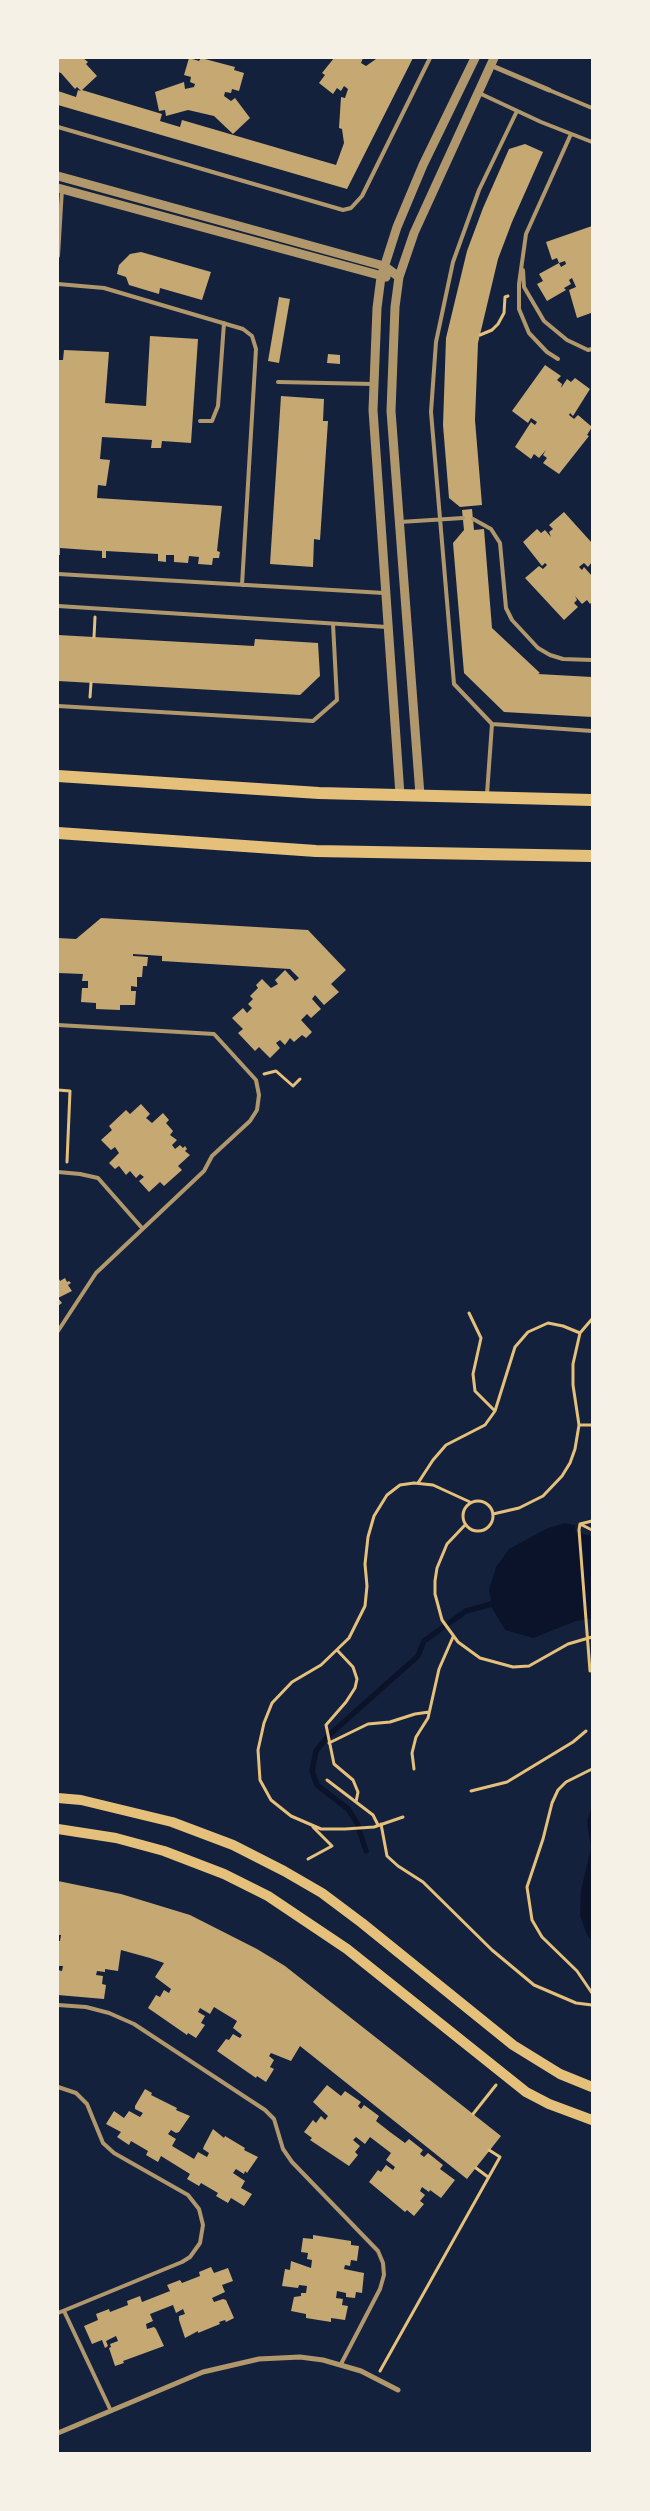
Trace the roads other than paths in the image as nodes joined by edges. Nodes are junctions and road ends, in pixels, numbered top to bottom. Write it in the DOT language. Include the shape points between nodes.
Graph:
graph roads {
  1 [pos="430,58"];
  2 [pos="471,59"];
  3 [pos="492,61"];
  4 [pos="549,90"];
  5 [pos="477,92"];
  6 [pos="592,108"];
  7 [pos="517,111"];
  8 [pos="58,127"];
  9 [pos="571,134"];
  10 [pos="592,142"];
  11 [pos="58,176"];
  12 [pos="60,188"];
  13 [pos="58,256"];
  14 [pos="523,258"];
  15 [pos="384,266"];
  16 [pos="381,277"];
  17 [pos="399,277"];
  18 [pos="58,284"];
  19 [pos="224,323"];
  20 [pos="592,349"];
  21 [pos="558,359"];
  22 [pos="278,382"];
  23 [pos="373,384"];
  24 [pos="200,421"];
  25 [pos="463,518"];
  26 [pos="440,519"];
  27 [pos="473,519"];
  28 [pos="400,522"];
  29 [pos="58,574"];
  30 [pos="242,585"];
  31 [pos="387,594"];
  32 [pos="58,606"];
  33 [pos="333,624"];
  34 [pos="389,627"];
  35 [pos="592,660"];
  36 [pos="58,706"];
  37 [pos="492,724"];
  38 [pos="592,731"];
  39 [pos="58,776"];
  40 [pos="400,795"];
  41 [pos="420,795"];
  42 [pos="486,797"];
  43 [pos="592,800"];
  44 [pos="58,833"];
  45 [pos="592,856"];
  46 [pos="58,1026"];
  47 [pos="58,1172"];
  48 [pos="142,1228"];
  49 [pos="58,1331"];
  50 [pos="58,1798"];
  51 [pos="58,1829"];
  52 [pos="58,2005"];
  53 [pos="58,2087"];
  54 [pos="592,2087"];
  55 [pos="592,2120"];
  56 [pos="64,2311"];
  57 [pos="58,2314"];
  58 [pos="341,2364"];
  59 [pos="398,2390"];
  60 [pos="111,2411"];
  61 [pos="58,2433"];
  1 -- 8 [label="lane" via="362,196 351,208 343,210"];
  2 -- 15 [label="street" via="423,165"];
  3 -- 4 [label="street"];
  3 -- 5 [label="street"];
  4 -- 6 [label="lane"];
  5 -- 7 [label="lane"];
  5 -- 17 [label="street" via="414,233"];
  7 -- 9 [label="lane"];
  7 -- 26 [label="lane" via="479,190 453,262 436,342 431,412"];
  9 -- 10 [label="lane"];
  9 -- 14 [label="lane" via="526,234"];
  11 -- 15 [label="street"];
  12 -- 13 [label="lane"];
  12 -- 16 [label="street"];
  14 -- 20 [label="lane" via="524,287 544,321 566,340"];
  14 -- 21 [label="lane" via="518,292 520,309 529,333"];
  15 -- 16 [label="street"];
  15 -- 17 [label="street"];
  16 -- 17 [label="street"];
  16 -- 23 [label="street"];
  17 -- 28 [label="street" via="392,340 391,411"];
  18 -- 19 [label="lane" via="104,288"];
  19 -- 24 [label="lane" via="218,406 213,421"];
  19 -- 30 [label="lane" via="248,332 256,348"];
  22 -- 23 [label="lane"];
  23 -- 31 [label="street"];
  25 -- 26 [label="lane"];
  26 -- 28 [label="lane"];
  26 -- 37 [label="lane" via="454,684"];
  27 -- 35 [label="lane" via="491,529 500,543 505,600 512,620 538,648 550,655"];
  28 -- 41 [label="street"];
  29 -- 30 [label="lane"];
  30 -- 31 [label="lane"];
  31 -- 34 [label="street"];
  32 -- 33 [label="lane"];
  33 -- 34 [label="lane"];
  33 -- 36 [label="lane" via="337,700 313,721"];
  34 -- 40 [label="street"];
  37 -- 38 [label="lane"];
  37 -- 42 [label="lane"];
  39 -- 40 [label="main road" via="319,794"];
  40 -- 41 [label="main road"];
  41 -- 42 [label="main road"];
  42 -- 43 [label="main road"];
  44 -- 45 [label="main road" via="316,851"];
  46 -- 48 [label="lane" via="214,1034 256,1080 257,1110 250,1121 213,1155 204,1171"];
  47 -- 48 [label="lane" via="98,1178"];
  48 -- 49 [label="lane" via="96,1273"];
  50 -- 54 [label="main road" via="81,1800 172,1822 233,1845 284,1871 322,1893 362,1923 513,2045 560,2074"];
  51 -- 55 [label="main road" via="116,1838 164,1852 224,1874 268,1896 347,1949 526,2092"];
  52 -- 58 [label="lane" via="86,2007 134,2024 274,2119 283,2149 292,2162 378,2251 383,2263 380,2289"];
  53 -- 56 [label="lane" via="76,2094 87,2104 104,2143 114,2153 188,2196 199,2209 203,2226 196,2250 182,2262"];
  56 -- 57 [label="lane"];
  56 -- 60 [label="lane"];
  58 -- 59 [label="street"];
  58 -- 60 [label="street" via="300,2357 244,2361 203,2372"];
  60 -- 61 [label="street"];
}
